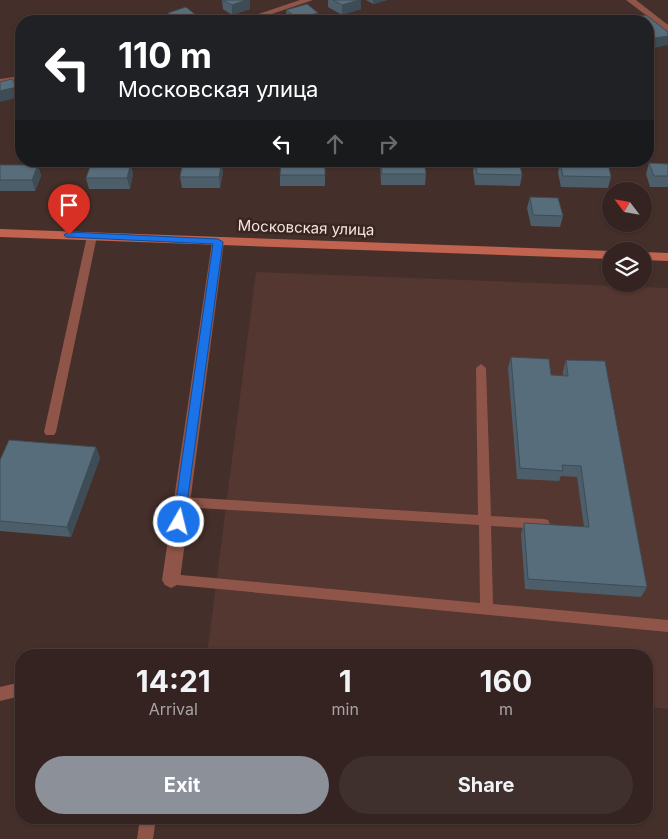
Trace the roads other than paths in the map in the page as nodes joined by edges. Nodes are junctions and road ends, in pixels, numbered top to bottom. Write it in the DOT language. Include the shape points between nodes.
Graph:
graph roads {
  1 [pos="308,0"];
  2 [pos="630,0"];
  3 [pos="262,15"];
  4 [pos="650,15"];
  5 [pos="654,18"];
  6 [pos="668,29"];
  7 [pos="15,80"];
  8 [pos="0,82"];
  9 [pos="0,233"];
  10 [pos="92,236"];
  11 [pos="218,242"];
  12 [pos="602,255"];
  13 [pos="652,256"];
  14 [pos="668,257"];
  15 [pos="481,368"];
  16 [pos="50,432"];
  17 [pos="182,502"];
  18 [pos="485,520"];
  19 [pos="544,524"];
  20 [pos="171,580"];
  21 [pos="487,610"];
  22 [pos="668,626"];
  23 [pos="15,690"];
  24 [pos="0,694"];
  25 [pos="147,824"];
  26 [pos="146,839"];
  1 -- 3 [label="street"];
  2 -- 4 [label="street"];
  5 -- 6 [label="street"];
  7 -- 8 [label="street"];
  9 -- 10 [label="street, Московская улица"];
  10 -- 11 [label="street, Московская улица"];
  10 -- 16 [label="lane"];
  11 -- 12 [label="street, Московская улица"];
  11 -- 17 [label="street"];
  13 -- 14 [label="street"];
  15 -- 18 [label="lane"];
  17 -- 18 [label="lane"];
  17 -- 20 [label="street"];
  18 -- 19 [label="lane"];
  18 -- 21 [label="lane"];
  20 -- 21 [label="lane"];
  21 -- 22 [label="lane"];
  23 -- 24 [label="lane"];
  25 -- 26 [label="lane"];
}
